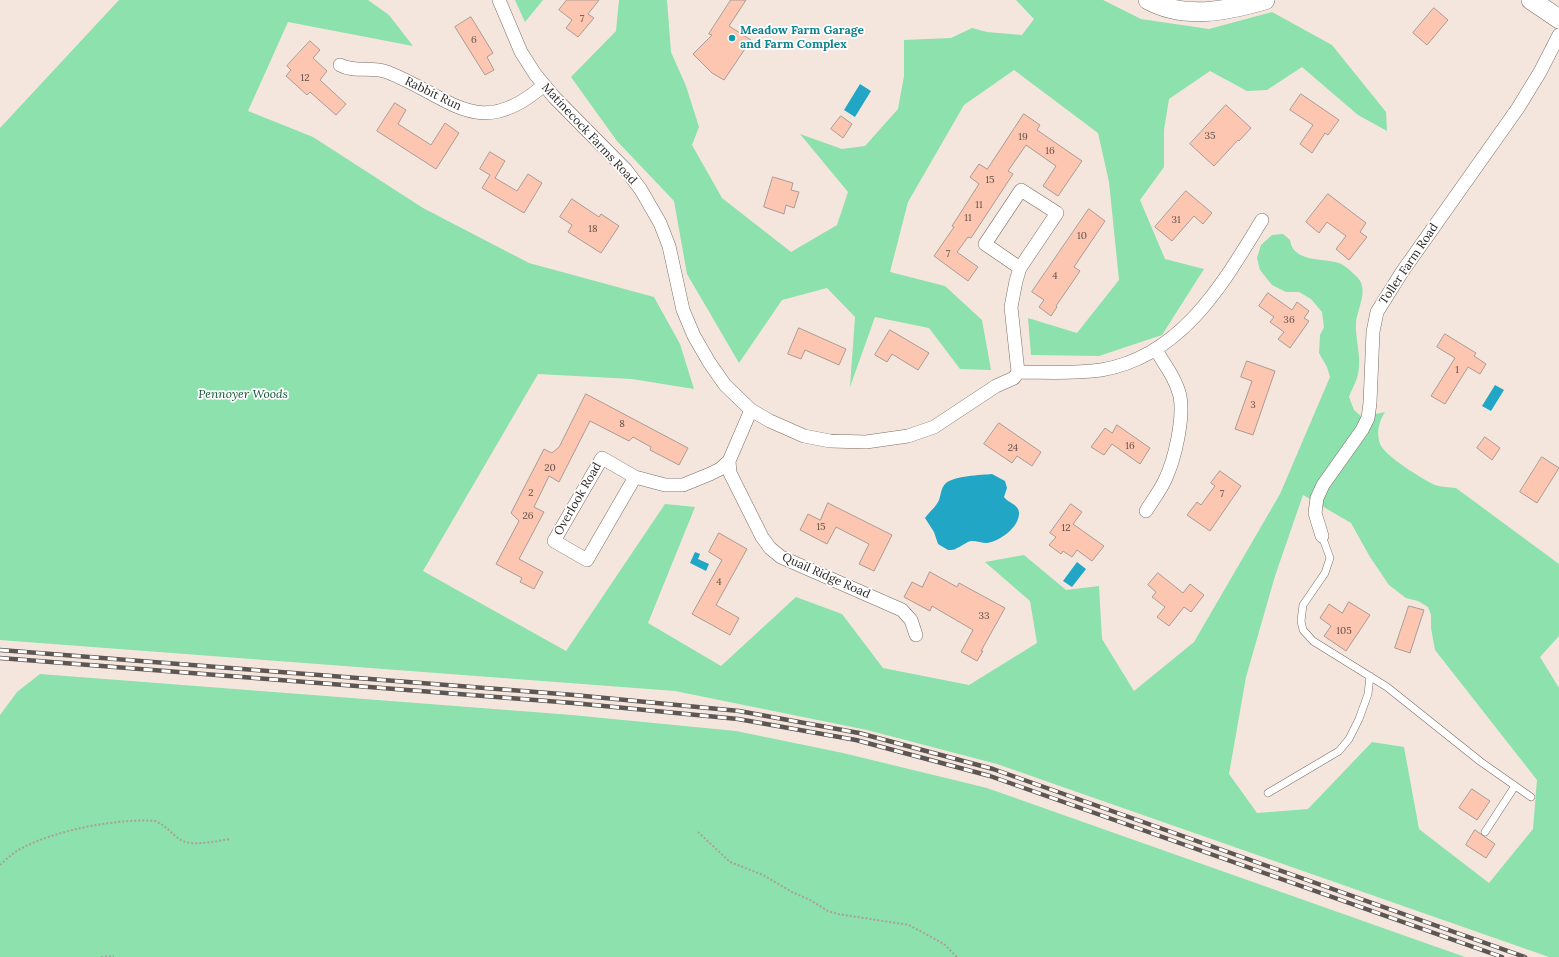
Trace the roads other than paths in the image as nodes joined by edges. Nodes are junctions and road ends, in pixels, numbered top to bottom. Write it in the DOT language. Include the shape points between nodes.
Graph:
graph roads {
  1 [pos="499,0"];
  2 [pos="1148,0"];
  3 [pos="1265,0"];
  4 [pos="1531,0"];
  5 [pos="1559,19"];
  6 [pos="1559,35"];
  7 [pos="340,65"];
  8 [pos="544,85"];
  9 [pos="1262,220"];
  10 [pos="1020,268"];
  11 [pos="1156,350"];
  12 [pos="1018,372"];
  13 [pos="751,410"];
  14 [pos="729,461"];
  15 [pos="635,477"];
  16 [pos="1146,511"];
  17 [pos="1322,536"];
  18 [pos="916,635"];
  19 [pos="1370,676"];
  20 [pos="1515,786"];
  21 [pos="1268,793"];
  22 [pos="1531,797"];
  23 [pos="1485,832"];
  1 -- 8 [label="street, Matinecock Farms Road" via="521,52"];
  2 -- 3 [label="street" via="1158,6 1175,10 1211,12 1234,9"];
  4 -- 5 [label="street"];
  6 -- 17 [label="street, Toller Farm Road" via="1518,108 1407,265 1377,312 1368,418 1317,498 1315,513"];
  7 -- 8 [label="street, Rabbit Run" via="353,70 371,68 384,71 444,102 481,113 513,107"];
  8 -- 13 [label="street, Matinecock Farms Road" via="626,170 641,190 660,223 669,246 683,310 694,336 725,385"];
  9 -- 11 [label="street" via="1232,270 1214,294 1184,329"];
  10 -- 10 [label="street" via="1057,213 1021,190 985,244"];
  10 -- 12 [label="street" via="1010,307"];
  11 -- 12 [label="street" via="1125,364 1100,370"];
  11 -- 16 [label="street" via="1172,375 1180,397 1180,423 1175,452 1165,480"];
  12 -- 13 [label="street, Matinecock Farms Road" via="1014,378 996,386 934,427 901,437 866,442 830,441 804,436"];
  13 -- 14 [label="street"];
  14 -- 15 [label="street, Overlook Road" via="720,469 683,485 665,486"];
  14 -- 18 [label="street, Quail Ridge Road" via="730,473 770,548 781,557 902,610 911,620"];
  15 -- 15 [label="street, Overlook Road" via="588,560 554,541 602,458"];
  17 -- 19 [label="lane" via="1330,558 1325,573 1303,605 1303,630 1313,641"];
  19 -- 20 [label="lane"];
  19 -- 21 [label="lane" via="1368,694 1359,719 1349,739 1339,751"];
  20 -- 22 [label="lane"];
  20 -- 23 [label="lane"];
}
